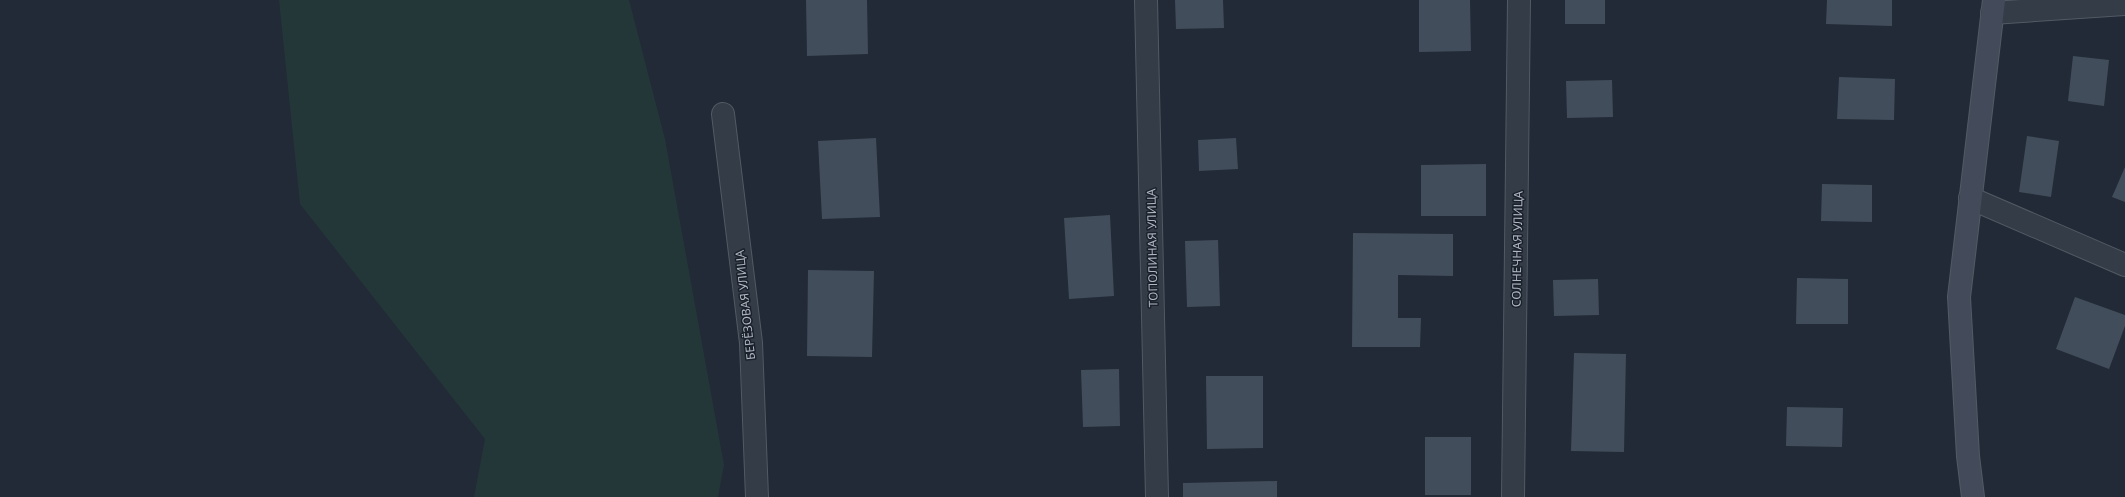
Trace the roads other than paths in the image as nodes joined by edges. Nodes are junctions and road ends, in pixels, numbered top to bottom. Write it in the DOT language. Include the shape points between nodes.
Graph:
graph roads {
  1 [pos="1146,0"];
  2 [pos="1520,0"];
  3 [pos="2125,4"];
  4 [pos="1993,7"];
  5 [pos="723,114"];
  6 [pos="1970,198"];
  7 [pos="2125,265"];
  8 [pos="757,497"];
  9 [pos="1157,497"];
  10 [pos="1514,497"];
  11 [pos="1974,497"];
  1 -- 9 [label="street, ТОПОЛИНАЯ УЛИЦА"];
  2 -- 10 [label="street, СОЛНЕЧНАЯ УЛИЦА"];
  3 -- 4 [label="street"];
  4 -- 6 [label="main road"];
  5 -- 8 [label="street, БЕРЁЗОВАЯ УЛИЦА" via="751,343"];
  6 -- 7 [label="street"];
  6 -- 11 [label="main road" via="1959,297 1968,456"];
}
